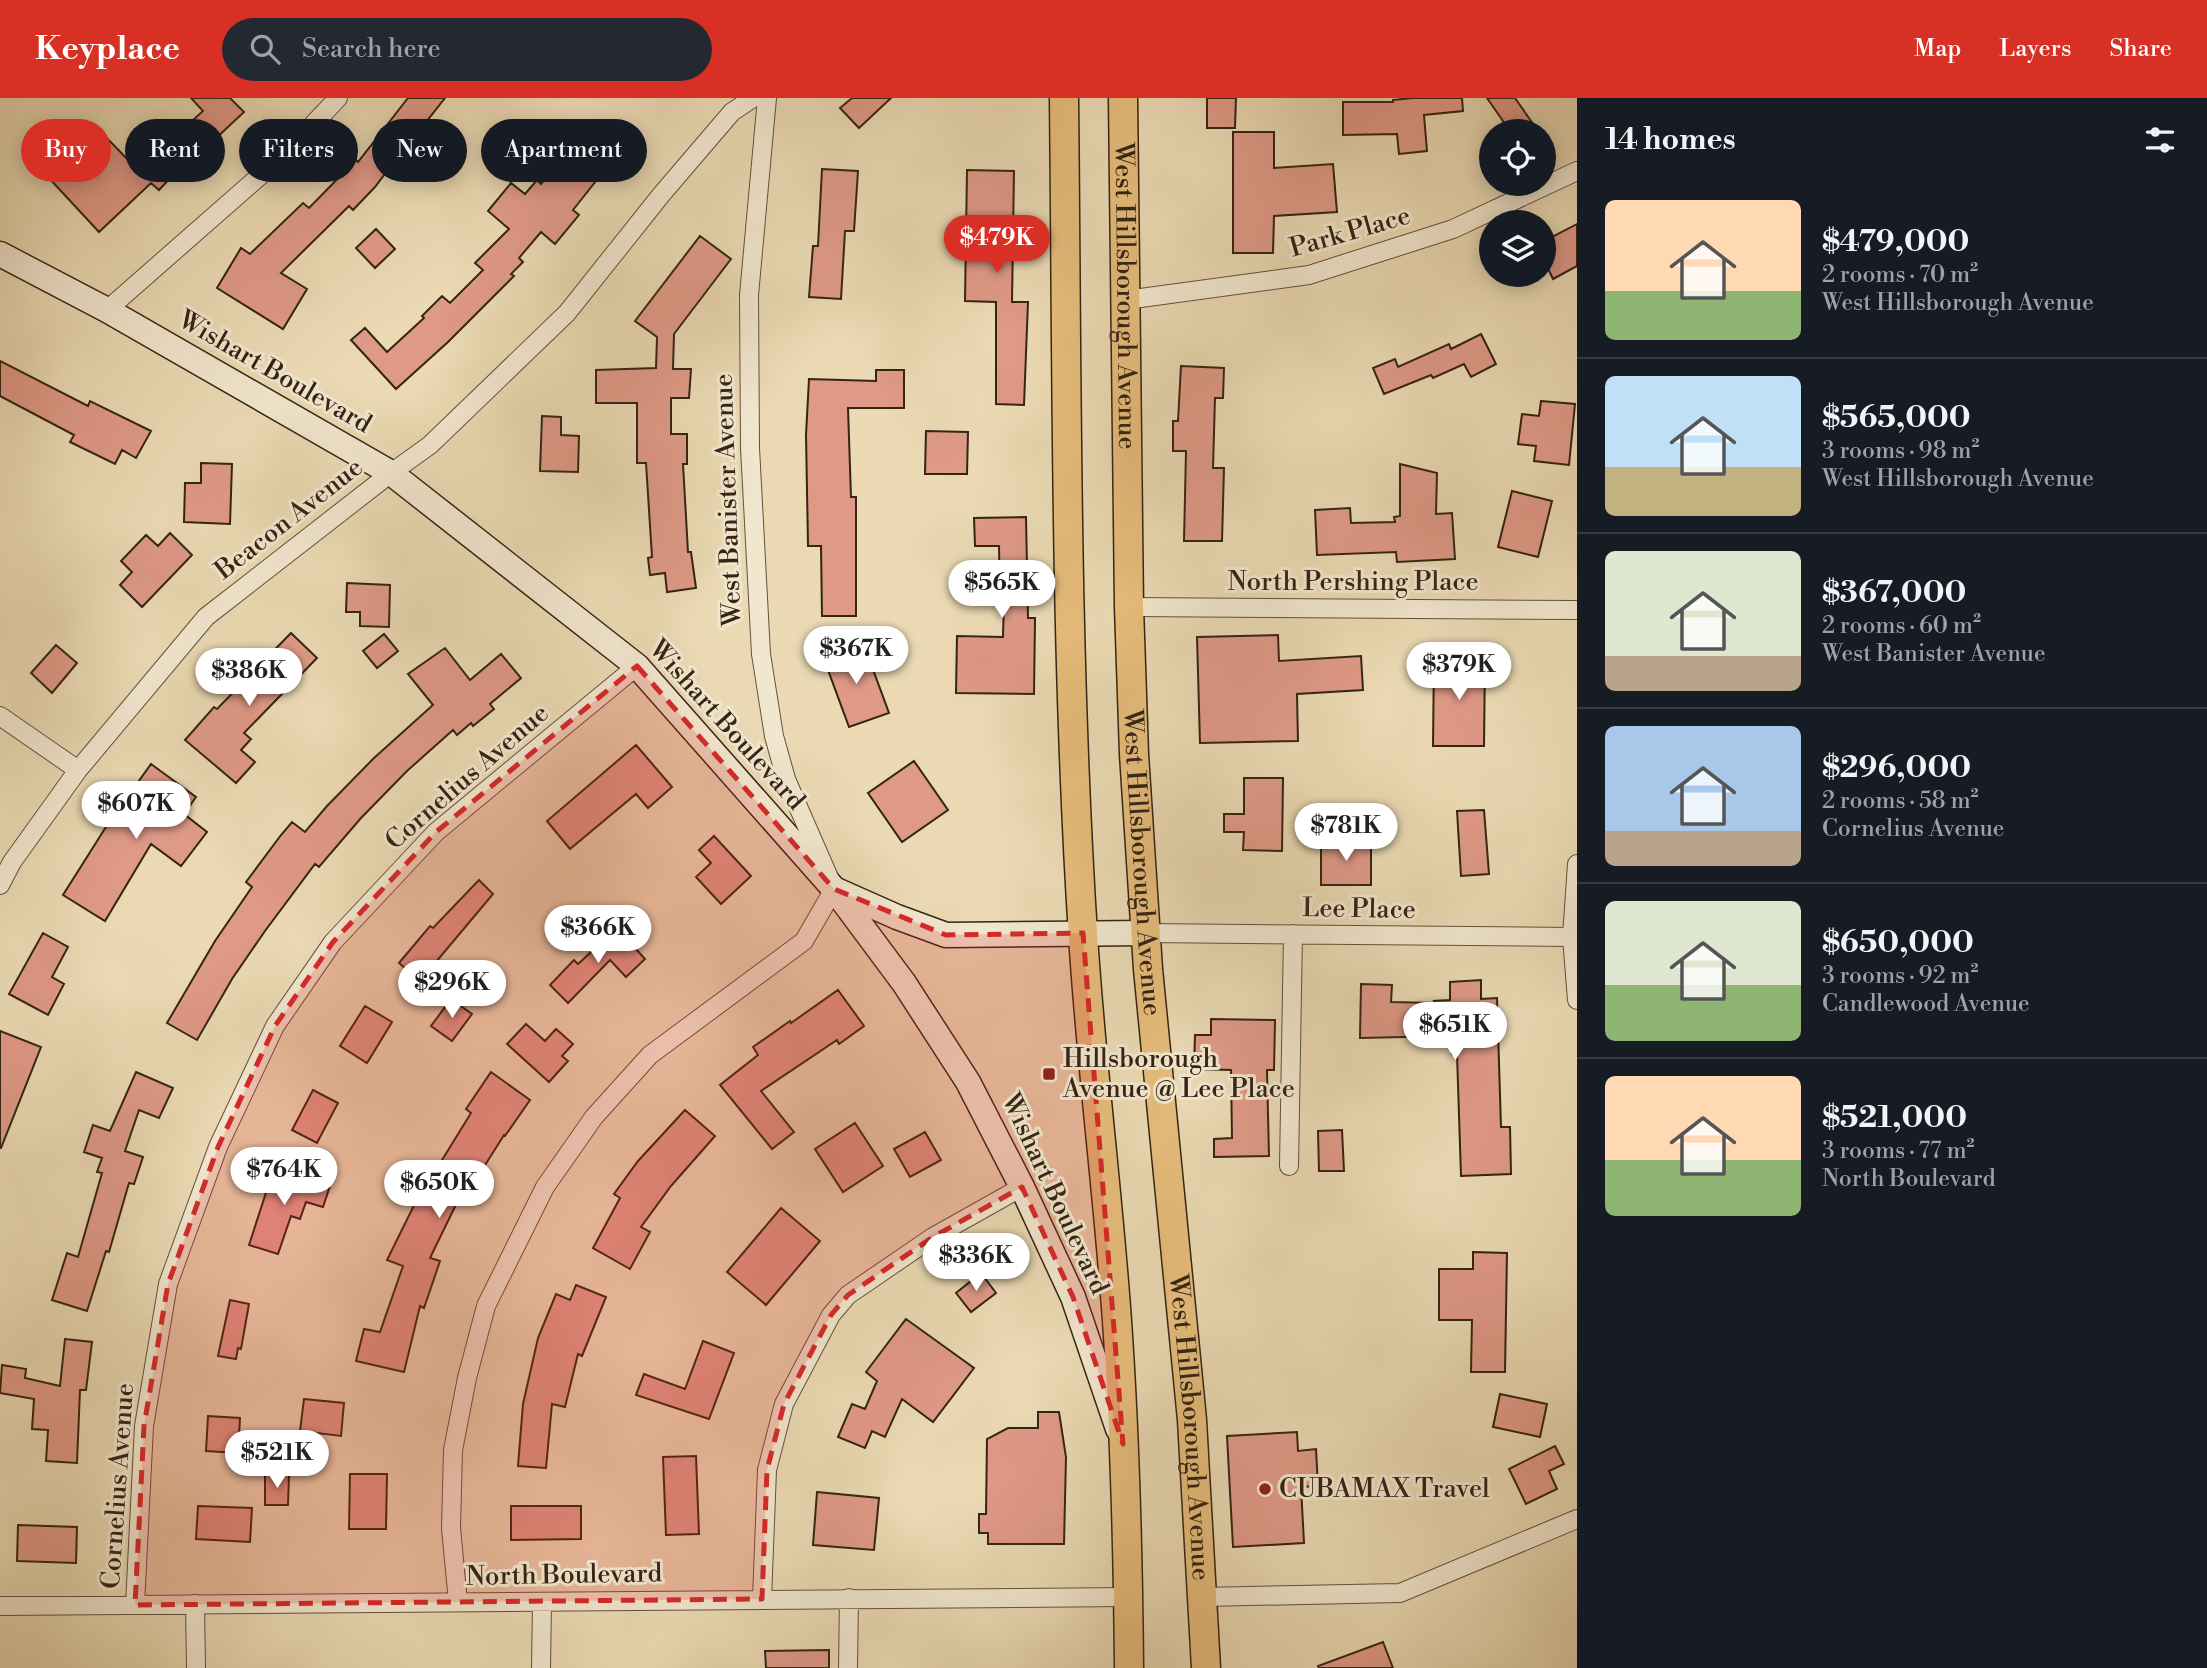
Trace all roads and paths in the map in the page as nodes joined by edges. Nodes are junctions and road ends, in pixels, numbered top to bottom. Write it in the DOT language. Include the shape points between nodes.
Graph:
graph roads {
  1 [pos="338,98"];
  2 [pos="753,98"];
  3 [pos="767,98"];
  4 [pos="1064,98"];
  5 [pos="1124,98"];
  6 [pos="1577,171"];
  7 [pos="0,254"];
  8 [pos="1126,300"];
  9 [pos="107,310"];
  10 [pos="391,473"];
  11 [pos="1129,607"];
  12 [pos="1577,610"];
  13 [pos="637,666"];
  14 [pos="0,716"];
  15 [pos="78,770"];
  16 [pos="1577,864"];
  17 [pos="0,885"];
  18 [pos="834,888"];
  19 [pos="1083,933"];
  20 [pos="1144,933"];
  21 [pos="1293,934"];
  22 [pos="1573,937"];
  23 [pos="1577,1000"];
  24 [pos="1289,1166"];
  25 [pos="1023,1187"];
  26 [pos="1123,1444"];
  27 [pos="1577,1520"];
  28 [pos="1128,1597"];
  29 [pos="1202,1597"];
  30 [pos="849,1598"];
  31 [pos="762,1599"];
  32 [pos="458,1602"];
  33 [pos="542,1602"];
  34 [pos="195,1604"];
  35 [pos="135,1605"];
  36 [pos="0,1606"];
  37 [pos="196,1668"];
  38 [pos="541,1668"];
  39 [pos="848,1668"];
  40 [pos="1129,1668"];
  41 [pos="1206,1668"];
  1 -- 9 [label="street" via="287,152"];
  2 -- 10 [label="street, Beacon Avenue" via="732,112 567,313 430,445"];
  3 -- 18 [label="street, West Banister Avenue" via="749,295 750,448 761,654 786,779"];
  4 -- 19 [label="main road" via="1069,598"];
  5 -- 8 [label="main road, West Hillsborough Avenue"];
  6 -- 8 [label="street, Park Place" via="1453,229 1309,275"];
  7 -- 9 [label="street, Wishart Boulevard"];
  8 -- 11 [label="main road, West Hillsborough Avenue"];
  9 -- 10 [label="street, Wishart Boulevard"];
  10 -- 13 [label="street, Wishart Boulevard"];
  10 -- 15 [label="street, Beacon Avenue" via="206,617"];
  11 -- 12 [label="street, North Pershing Place"];
  11 -- 20 [label="main road, West Hillsborough Avenue"];
  13 -- 18 [label="street, Wishart Boulevard"];
  13 -- 35 [label="street, Cornelius Avenue" via="436,832 333,942 275,1026 218,1147 168,1284 144,1426"];
  14 -- 15 [label="street"];
  15 -- 17 [label="street, Beacon Avenue"];
  16 -- 22 [label="street"];
  18 -- 19 [label="street" via="946,935"];
  18 -- 25 [label="street, Wishart Boulevard" via="904,983 968,1082"];
  18 -- 32 [label="street" via="804,941 650,1055 594,1117 545,1187 486,1306 467,1378 453,1450 451,1528"];
  19 -- 20 [label="street"];
  19 -- 26 [label="main road" via="1117,1321"];
  20 -- 21 [label="street, Lee Place"];
  20 -- 29 [label="main road, West Hillsborough Avenue" via="1191,1408"];
  21 -- 22 [label="street, Lee Place"];
  21 -- 24 [label="street"];
  22 -- 23 [label="street"];
  25 -- 26 [label="street, Wishart Boulevard" via="1073,1297"];
  25 -- 31 [label="street" via="933,1237 848,1295 831,1315 784,1404 767,1470"];
  26 -- 28 [label="main road"];
  27 -- 29 [label="street" via="1401,1593"];
  28 -- 30 [label="street, North Boulevard"];
  28 -- 40 [label="main road"];
  29 -- 41 [label="main road, West Hillsborough Avenue"];
  30 -- 31 [label="street, North Boulevard"];
  30 -- 39 [label="street"];
  31 -- 33 [label="street, North Boulevard"];
  32 -- 33 [label="street, North Boulevard"];
  32 -- 34 [label="street, North Boulevard"];
  33 -- 38 [label="street"];
  34 -- 35 [label="street, North Boulevard"];
  34 -- 37 [label="street"];
  35 -- 36 [label="street, North Boulevard"];
}
